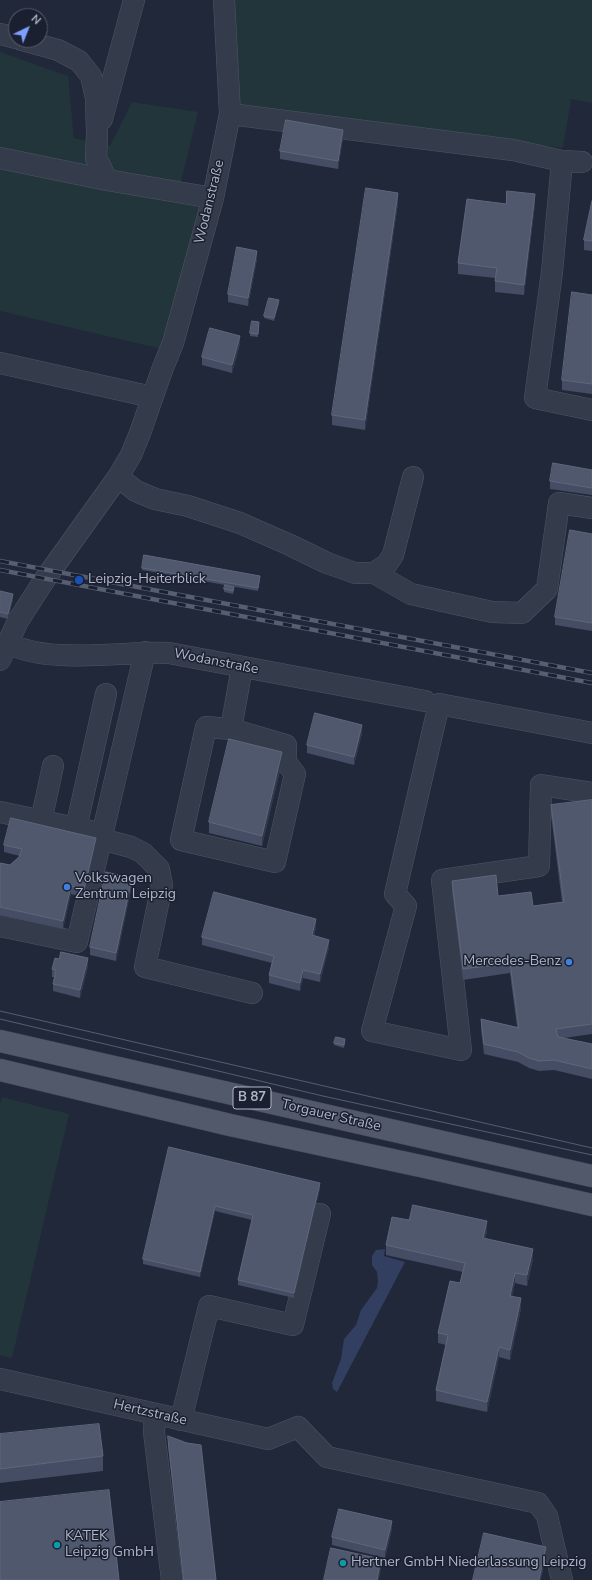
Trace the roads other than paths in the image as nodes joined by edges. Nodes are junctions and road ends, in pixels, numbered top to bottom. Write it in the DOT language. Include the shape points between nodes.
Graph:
graph roads {
  1 [pos="134,0"];
  2 [pos="224,0"];
  3 [pos="48,47"];
  4 [pos="230,114"];
  5 [pos="97,135"];
  6 [pos="0,158"];
  7 [pos="107,180"];
  8 [pos="213,198"];
  9 [pos="0,363"];
  10 [pos="152,397"];
  11 [pos="592,410"];
  12 [pos="118,477"];
  13 [pos="413,477"];
  14 [pos="592,508"];
  15 [pos="374,573"];
  16 [pos="2,652"];
  17 [pos="145,652"];
  18 [pos="242,667"];
  19 [pos="106,694"];
  20 [pos="424,701"];
  21 [pos="231,729"];
  22 [pos="592,733"];
  23 [pos="53,766"];
  24 [pos="592,793"];
  25 [pos="0,812"];
  26 [pos="41,821"];
  27 [pos="76,828"];
  28 [pos="102,836"];
  29 [pos="0,926"];
  30 [pos="252,993"];
  31 [pos="0,1041"];
  32 [pos="0,1070"];
  33 [pos="592,1176"];
  34 [pos="592,1205"];
  35 [pos="320,1214"];
  36 [pos="0,1379"];
  37 [pos="155,1414"];
  38 [pos="181,1420"];
  39 [pos="172,1580"];
  40 [pos="562,1580"];
  1 -- 5 [label="street"];
  2 -- 4 [label="street, Wodanstraße"];
  3 -- 5 [label="street" via="80,61 91,76 96,98"];
  4 -- 8 [label="street, Wodanstraße"];
  4 -- 11 [label="street" via="513,150 572,162 552,272 535,398"];
  5 -- 7 [label="street" via="96,158"];
  6 -- 7 [label="street"];
  7 -- 8 [label="street"];
  8 -- 10 [label="street, Wodanstraße" via="173,343"];
  9 -- 10 [label="street"];
  10 -- 12 [label="street, Wodanstraße" via="131,455"];
  12 -- 15 [label="street" via="136,491 155,499 188,506 240,523 327,564 355,573"];
  12 -- 16 [label="street, Wodanstraße" via="45,579"];
  13 -- 15 [label="street" via="394,555 387,564"];
  14 -- 15 [label="street" via="559,503 547,589 522,613 492,612 411,594"];
  16 -- 17 [label="street, Wodanstraße" via="19,649 75,656"];
  17 -- 18 [label="street, Wodanstraße" via="169,653"];
  17 -- 28 [label="street"];
  18 -- 20 [label="street, Wodanstraße"];
  18 -- 21 [label="street"];
  19 -- 27 [label="street"];
  21 -- 21 [label="street" via="206,727 181,840 275,862 295,774 286,762 286,745"];
  22 -- 24 [label="street" via="439,704 395,894 406,906 372,1032 461,1050 442,880 539,866 541,785"];
  23 -- 26 [label="street"];
  25 -- 26 [label="street"];
  26 -- 27 [label="street"];
  27 -- 28 [label="street"];
  28 -- 29 [label="street" via="77,942"];
  28 -- 30 [label="street" via="143,853 159,869 162,885 145,967"];
  31 -- 33 [label="main road, Torgauer Straße / B 87"];
  32 -- 34 [label="main road, Torgauer Straße / B 87" via="230,1125"];
  35 -- 38 [label="street" via="293,1325 209,1306"];
  36 -- 37 [label="street, Hertzstraße"];
  37 -- 38 [label="street, Hertzstraße"];
  37 -- 39 [label="street" via="154,1432"];
  38 -- 40 [label="street, Hertzstraße" via="268,1439 298,1427 327,1457 538,1503 547,1516"];
}
